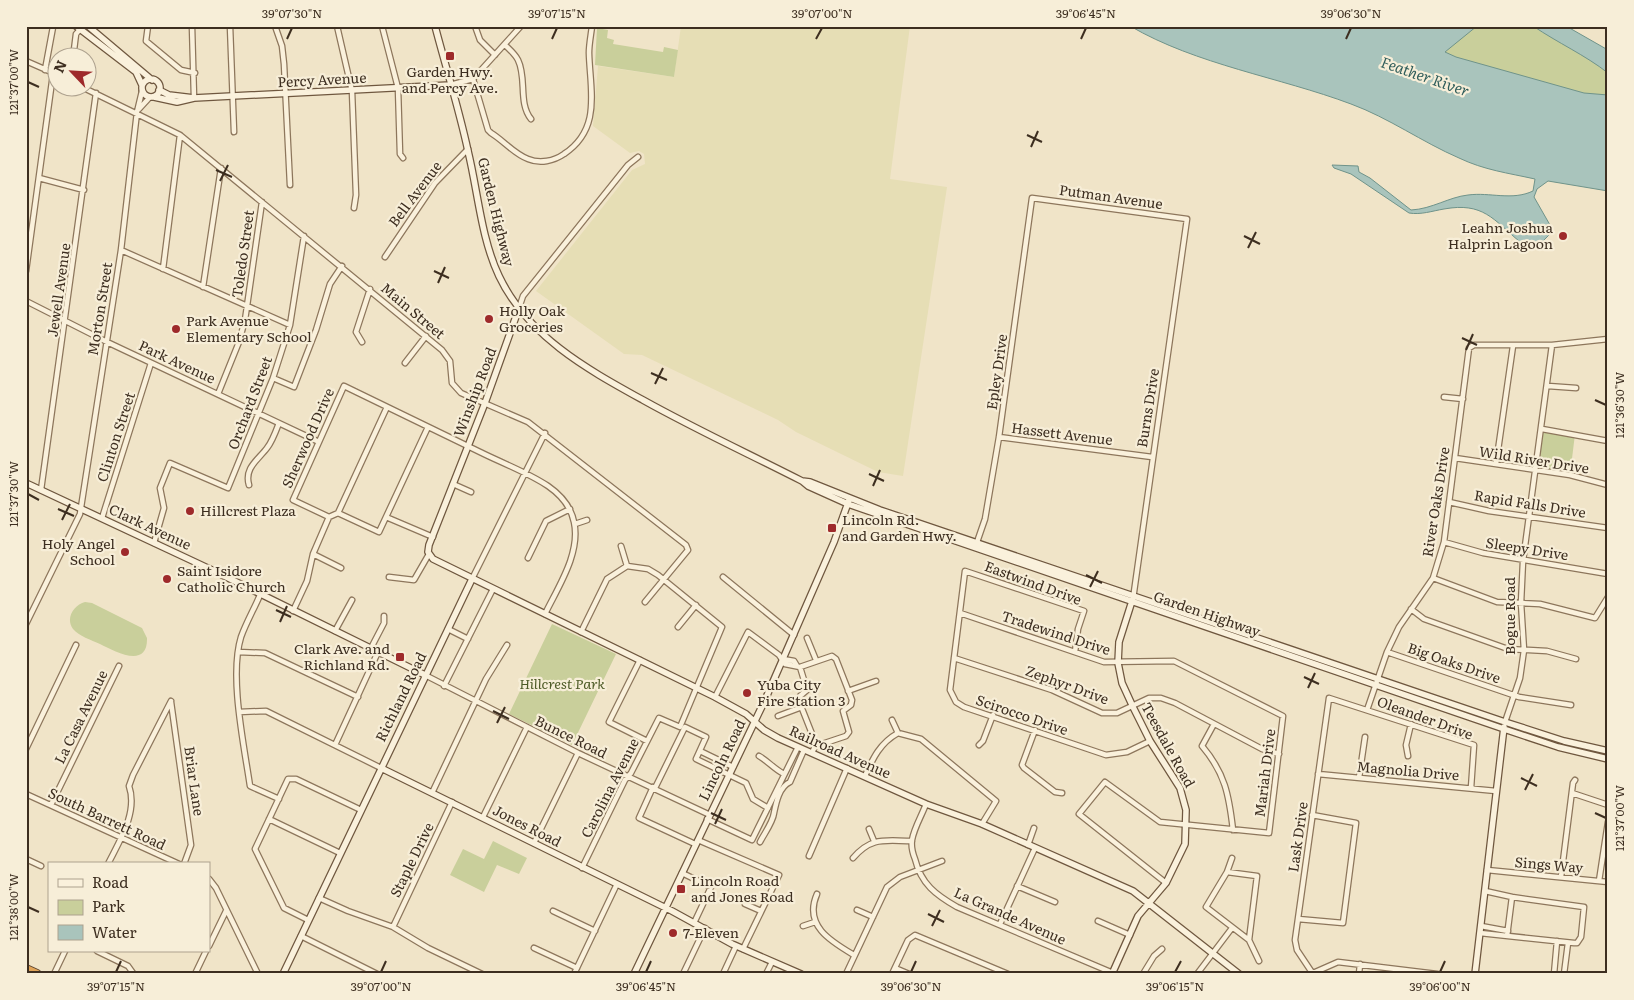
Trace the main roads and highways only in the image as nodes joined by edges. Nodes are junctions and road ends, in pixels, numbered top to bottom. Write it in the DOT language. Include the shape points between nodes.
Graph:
graph roads {
  1 [pos="26,969"];
  2 [pos="37,974"];
  1 -- 2 [label="highway"];
}
